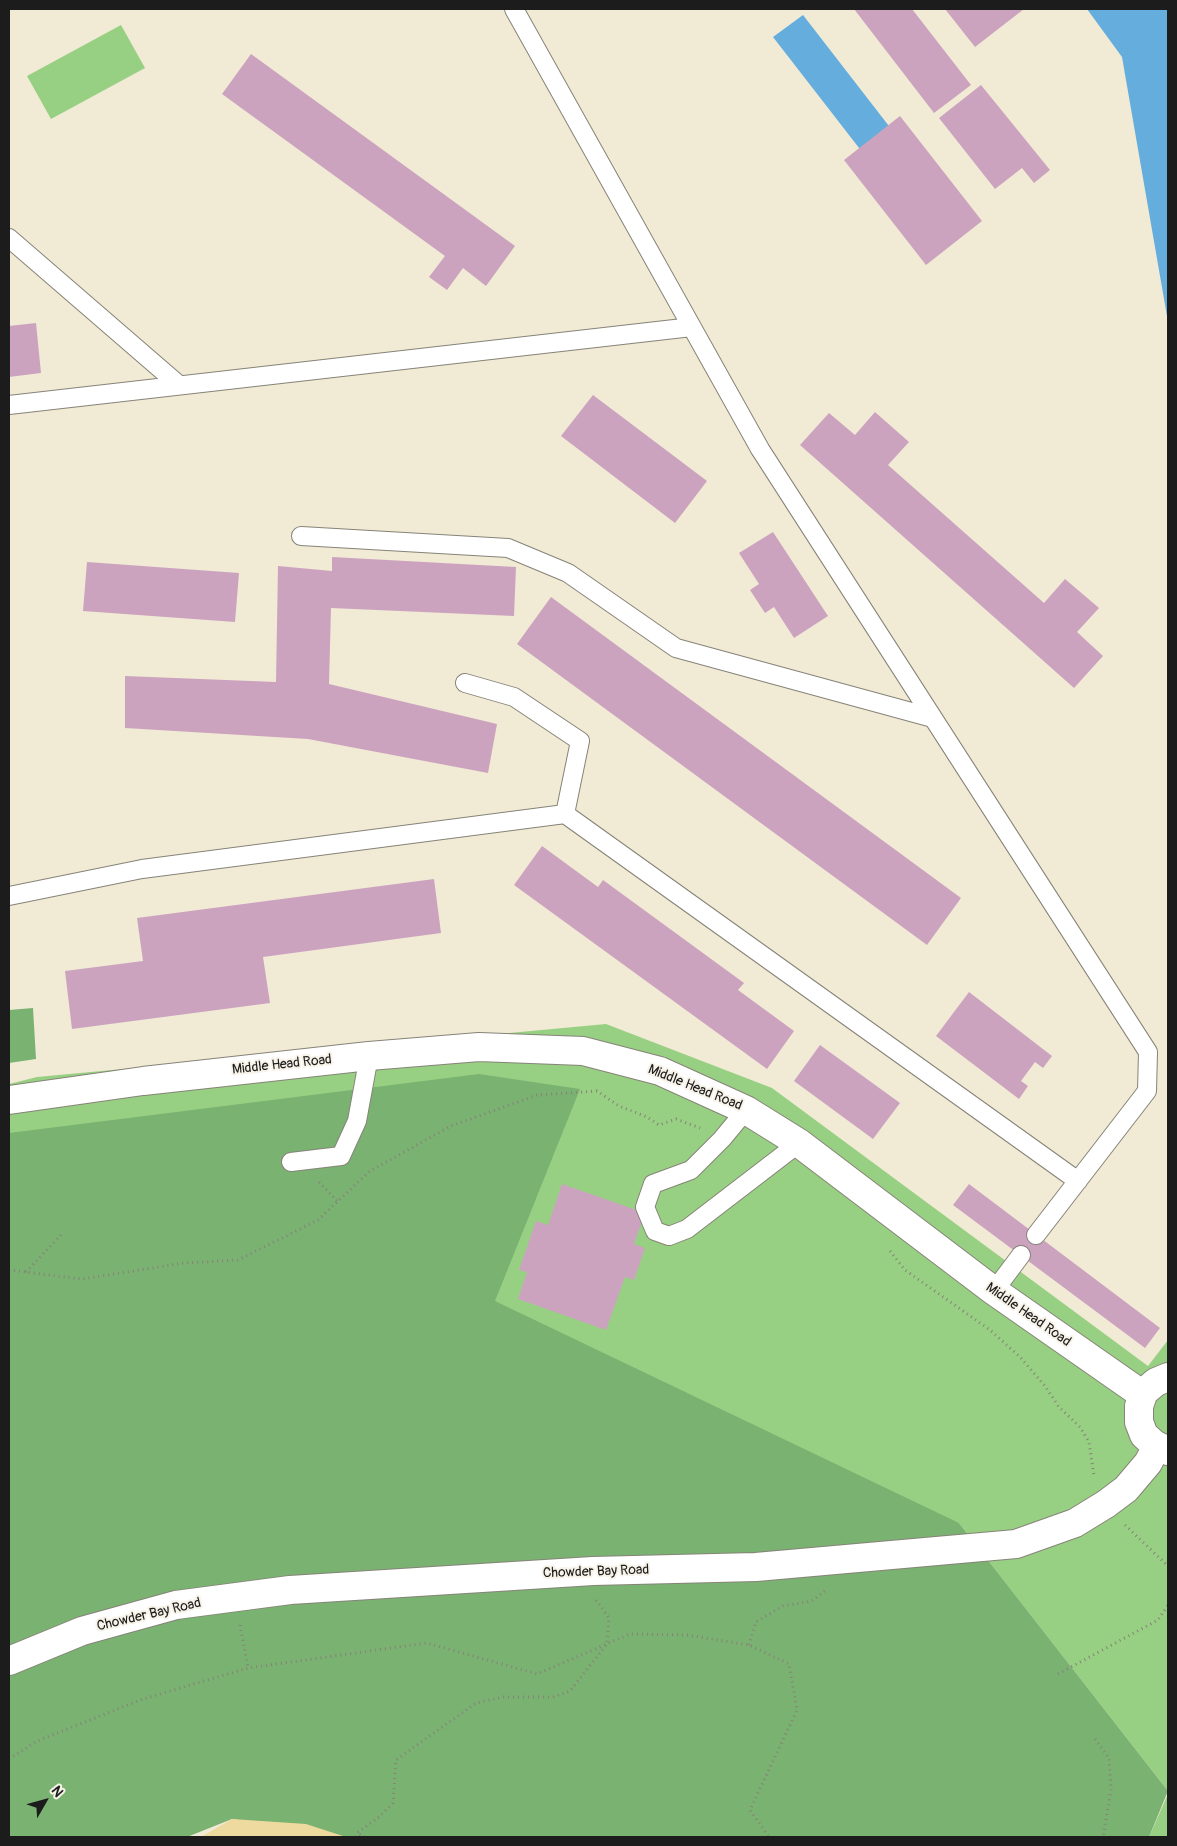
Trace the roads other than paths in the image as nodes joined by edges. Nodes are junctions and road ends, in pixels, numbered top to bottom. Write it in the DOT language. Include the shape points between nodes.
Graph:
graph roads {
  1 [pos="514,9"];
  2 [pos="9,238"];
  3 [pos="692,327"];
  4 [pos="179,385"];
  5 [pos="9,405"];
  6 [pos="300,536"];
  7 [pos="466,682"];
  8 [pos="933,718"];
  9 [pos="565,814"];
  10 [pos="9,896"];
  11 [pos="369,1056"];
  12 [pos="9,1100"];
  13 [pos="746,1110"];
  14 [pos="799,1144"];
  15 [pos="292,1162"];
  16 [pos="1078,1181"];
  17 [pos="1036,1235"];
  18 [pos="1021,1256"];
  19 [pos="994,1291"];
  20 [pos="1168,1377"];
  21 [pos="1143,1395"];
  22 [pos="1163,1448"];
  23 [pos="9,1661"];
  1 -- 3 [label="lane"];
  2 -- 4 [label="lane"];
  3 -- 4 [label="lane"];
  3 -- 8 [label="lane" via="760,449"];
  4 -- 5 [label="lane"];
  6 -- 8 [label="lane" via="508,548 568,573 676,648"];
  7 -- 9 [label="lane" via="514,697 580,741"];
  8 -- 16 [label="lane" via="1148,1052 1147,1092"];
  9 -- 10 [label="lane" via="142,869"];
  9 -- 16 [label="lane"];
  11 -- 12 [label="street, Middle Head Road" via="143,1081"];
  11 -- 13 [label="street, Middle Head Road" via="479,1047 582,1051 660,1071"];
  11 -- 15 [label="lane" via="358,1121 341,1156"];
  13 -- 14 [label="street, Middle Head Road"];
  13 -- 14 [label="lane" via="691,1170 653,1184 645,1206 655,1231 669,1236 687,1228"];
  14 -- 19 [label="street, Middle Head Road"];
  16 -- 17 [label="lane"];
  18 -- 19 [label="lane"];
  19 -- 21 [label="street, Middle Head Road"];
  20 -- 21 [label="street" via="1156,1382"];
  21 -- 22 [label="street" via="1138,1406 1139,1422 1144,1434"];
  22 -- 23 [label="street, Chowder Bay Road" via="1126,1489 1106,1504 1075,1523 1016,1544 756,1568 594,1571 290,1590 176,1605 82,1631"];
}
